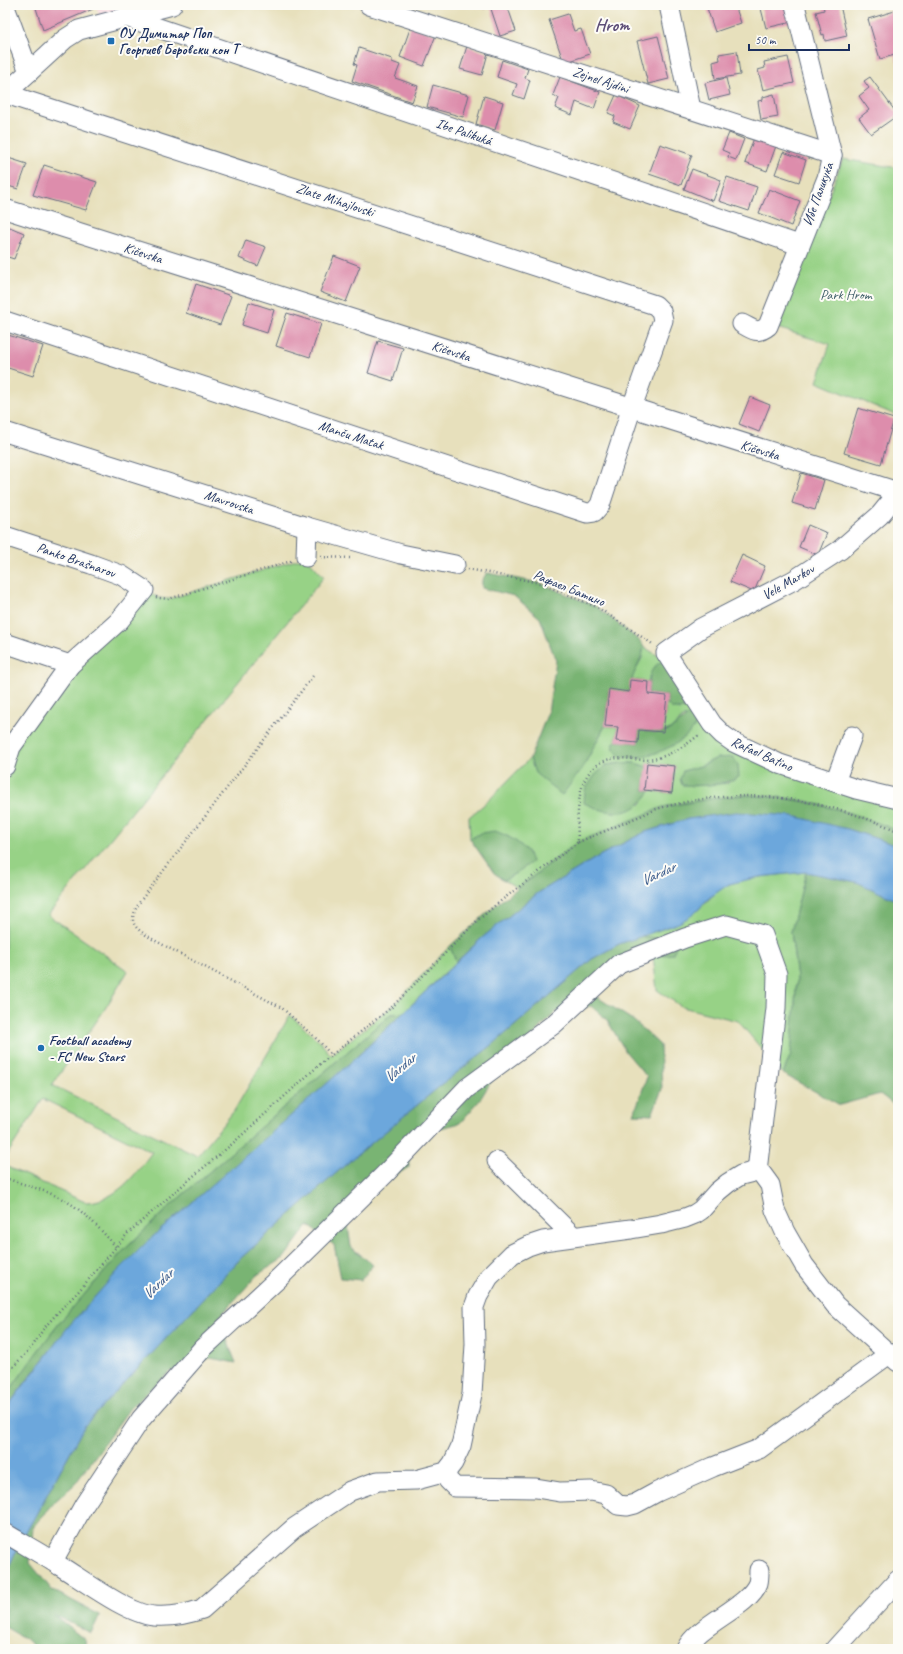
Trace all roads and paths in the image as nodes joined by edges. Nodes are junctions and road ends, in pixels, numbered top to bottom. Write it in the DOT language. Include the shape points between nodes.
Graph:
graph roads {
  1 [pos="172,5"];
  2 [pos="369,5"];
  3 [pos="669,5"];
  4 [pos="795,5"];
  5 [pos="5,7"];
  6 [pos="129,18"];
  7 [pos="29,72"];
  8 [pos="6,94"];
  9 [pos="691,109"];
  10 [pos="832,155"];
  11 [pos="5,209"];
  12 [pos="800,245"];
  13 [pos="5,321"];
  14 [pos="742,324"];
  15 [pos="631,410"];
  16 [pos="5,432"];
  17 [pos="898,493"];
  18 [pos="306,527"];
  19 [pos="5,536"];
  20 [pos="306,557"];
  21 [pos="455,565"];
  22 [pos="5,643"];
  23 [pos="666,653"];
  24 [pos="70,665"];
  25 [pos="313,676"];
  26 [pos="712,724"];
  27 [pos="852,736"];
  28 [pos="8,747"];
  29 [pos="5,766"];
  30 [pos="835,782"];
  31 [pos="898,799"];
  32 [pos="898,831"];
  33 [pos="578,842"];
  34 [pos="331,1055"];
  35 [pos="498,1161"];
  36 [pos="757,1171"];
  37 [pos="5,1178"];
  38 [pos="573,1236"];
  39 [pos="116,1246"];
  40 [pos="894,1358"];
  41 [pos="5,1376"];
  42 [pos="446,1472"];
  43 [pos="5,1533"];
  44 [pos="48,1559"];
  45 [pos="759,1570"];
  46 [pos="898,1580"];
  47 [pos="686,1649"];
  48 [pos="835,1649"];
  1 -- 6 [label="street"];
  2 -- 9 [label="street, Zejnel Ajdini"];
  3 -- 9 [label="street"];
  4 -- 10 [label="street, Ибе Паликуќа"];
  5 -- 7 [label="street"];
  6 -- 7 [label="street" via="79,30 65,39"];
  6 -- 12 [label="street, Ibe Palikuḱa"];
  7 -- 8 [label="street"];
  8 -- 15 [label="street, Manču Matak" via="655,306 661,311 663,320"];
  9 -- 10 [label="street, Zejnel Ajdini"];
  10 -- 12 [label="street, Ибе Паликуќа" via="827,178"];
  11 -- 15 [label="street, Kičevska"];
  12 -- 14 [label="street, Ибе Паликуќа" via="768,326 758,331"];
  13 -- 15 [label="street, Manču Matak" via="587,513 594,512 600,505"];
  15 -- 17 [label="street, Kičevska"];
  16 -- 18 [label="street, Mavrovska"];
  17 -- 23 [label="street, Vele Markov" via="880,515 840,550 794,580 701,628"];
  18 -- 20 [label="street"];
  18 -- 21 [label="street, Mavrovska" via="401,554"];
  19 -- 24 [label="street, Panko Brašnarov" via="103,568 144,590 119,621"];
  21 -- 23 [label="path, Рафаел Батино" via="540,584 597,607"];
  22 -- 24 [label="street"];
  23 -- 26 [label="street, Rafael Batino"];
  24 -- 28 [label="street" via="16,743"];
  25 -- 34 [label="path" via="141,900 132,917 137,928 154,940 282,1008"];
  26 -- 30 [label="street, Rafael Batino" via="741,747 780,764"];
  26 -- 33 [label="path" via="674,752 643,760 613,758 594,768 585,779 580,792"];
  27 -- 30 [label="street"];
  28 -- 29 [label="street"];
  30 -- 31 [label="street, Rafael Batino"];
  32 -- 33 [label="path" via="850,813 807,801 745,795 663,807"];
  33 -- 34 [label="path" via="492,908 450,946 393,1006"];
  34 -- 39 [label="path"];
  35 -- 38 [label="street"];
  36 -- 38 [label="street" via="741,1175 728,1183 695,1214 661,1224"];
  36 -- 40 [label="street" via="770,1185 785,1232 804,1265 835,1304"];
  36 -- 44 [label="street" via="776,1008 777,974 763,935 726,925 619,964 554,1024 467,1088 280,1278 203,1348 141,1419"];
  37 -- 39 [label="path" via="73,1205"];
  38 -- 42 [label="street" via="543,1241 512,1254 490,1276 478,1296 474,1307 472,1394 461,1446"];
  39 -- 41 [label="path"];
  40 -- 42 [label="street" via="760,1449 627,1506 618,1505 606,1494 591,1491 560,1492 536,1488 455,1486 448,1480"];
  42 -- 44 [label="street" via="416,1480 378,1481 350,1491 294,1528 210,1604 192,1613 154,1616 139,1613 106,1596"];
  43 -- 44 [label="street"];
  45 -- 47 [label="street" via="758,1583 749,1596 696,1636"];
  46 -- 48 [label="street"];
}
